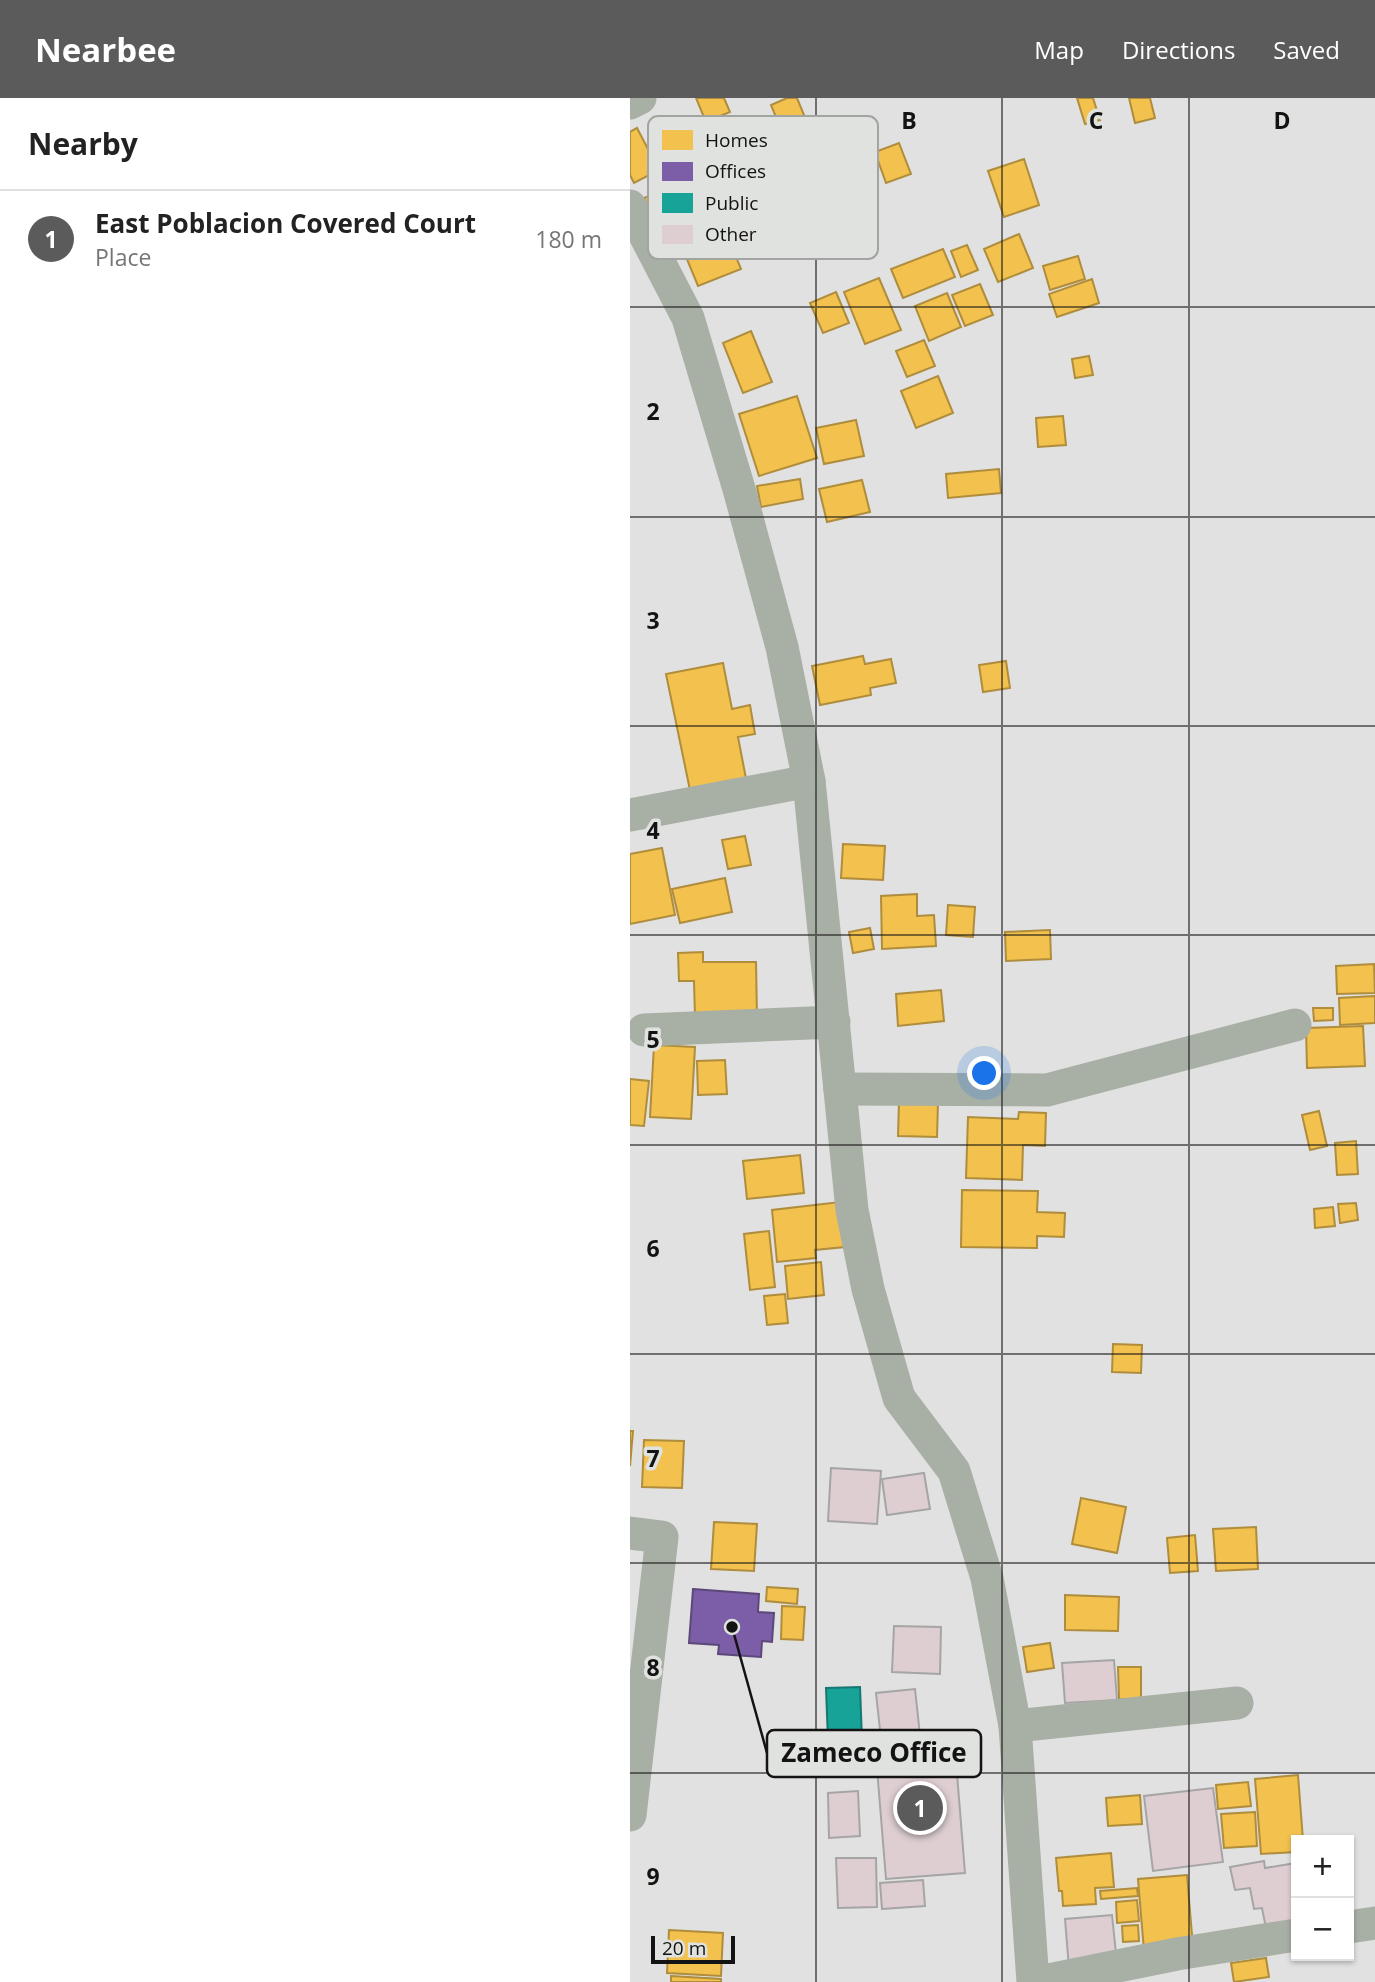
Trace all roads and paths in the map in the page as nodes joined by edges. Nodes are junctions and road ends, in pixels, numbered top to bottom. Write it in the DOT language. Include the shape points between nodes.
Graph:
graph roads {
  1 [pos="640,98"];
  2 [pos="630,103"];
  3 [pos="630,206"];
  4 [pos="648,241"];
  5 [pos="657,259"];
  6 [pos="809,781"];
  7 [pos="630,815"];
  8 [pos="834,1022"];
  9 [pos="1295,1025"];
  10 [pos="644,1030"];
  11 [pos="840,1089"];
  12 [pos="630,1533"];
  13 [pos="1237,1703"];
  14 [pos="1015,1726"];
  15 [pos="630,1815"];
  16 [pos="1375,1923"];
  17 [pos="1354,1926"];
  18 [pos="1291,1937"];
  19 [pos="1033,1982"];
  20 [pos="1039,1982"];
  1 -- 2 [label="street"];
  3 -- 4 [label="street"];
  5 -- 6 [label="street" via="688,318 740,489 782,647"];
  6 -- 7 [label="street"];
  6 -- 8 [label="street"];
  8 -- 10 [label="street"];
  8 -- 11 [label="street"];
  9 -- 11 [label="street" via="1047,1090"];
  11 -- 14 [label="street" via="852,1210 868,1289 899,1398 954,1471 987,1578"];
  12 -- 15 [label="street" via="662,1536"];
  13 -- 14 [label="street"];
  14 -- 19 [label="street"];
  16 -- 17 [label="street"];
  18 -- 20 [label="street"];
}
